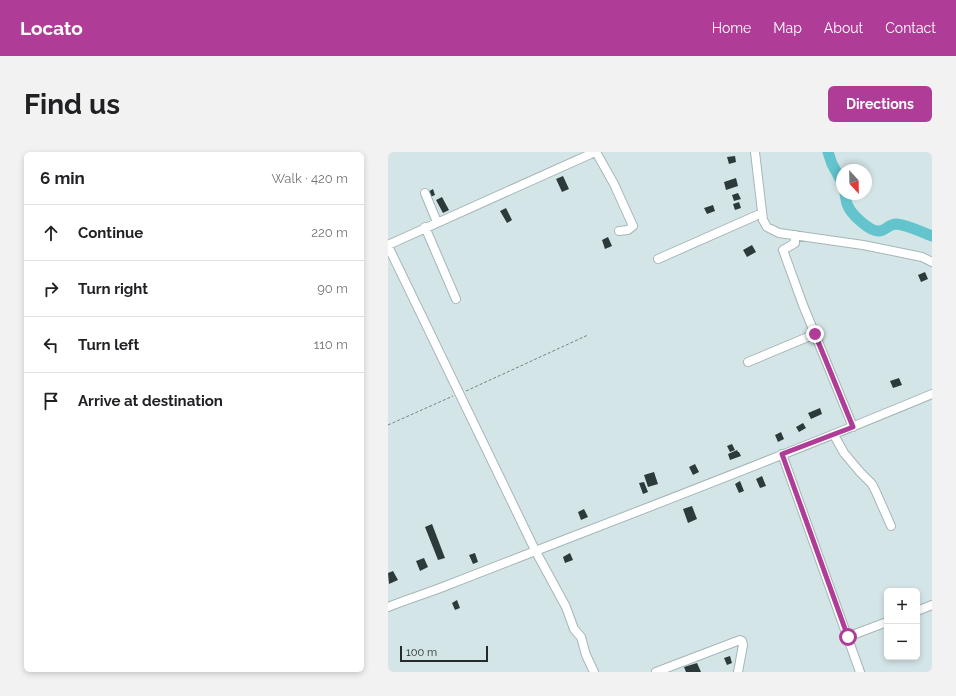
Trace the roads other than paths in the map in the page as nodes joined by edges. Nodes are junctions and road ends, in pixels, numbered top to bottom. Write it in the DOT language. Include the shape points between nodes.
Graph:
graph roads {
  1 [pos="596,152"];
  2 [pos="755,152"];
  3 [pos="425,193"];
  4 [pos="762,213"];
  5 [pos="438,222"];
  6 [pos="425,227"];
  7 [pos="619,231"];
  8 [pos="795,236"];
  9 [pos="388,245"];
  10 [pos="658,259"];
  11 [pos="932,262"];
  12 [pos="456,300"];
  13 [pos="815,334"];
  14 [pos="748,362"];
  15 [pos="932,394"];
  16 [pos="853,427"];
  17 [pos="834,435"];
  18 [pos="782,454"];
  19 [pos="891,526"];
  20 [pos="535,550"];
  21 [pos="932,605"];
  22 [pos="388,607"];
  23 [pos="920,610"];
  24 [pos="884,623"];
  25 [pos="848,637"];
  26 [pos="594,672"];
  27 [pos="656,672"];
  28 [pos="738,672"];
  29 [pos="860,672"];
  1 -- 5 [label="street"];
  1 -- 7 [label="street" via="633,226 628,230"];
  2 -- 4 [label="street"];
  3 -- 5 [label="street"];
  4 -- 8 [label="street" via="767,227 779,233"];
  4 -- 10 [label="street"];
  5 -- 6 [label="street"];
  6 -- 9 [label="street"];
  6 -- 12 [label="street"];
  8 -- 11 [label="street" via="894,251 922,257"];
  8 -- 13 [label="street" via="795,243 783,250"];
  9 -- 20 [label="street"];
  13 -- 14 [label="street"];
  13 -- 16 [label="street"];
  15 -- 16 [label="street"];
  16 -- 17 [label="street"];
  17 -- 18 [label="street"];
  17 -- 19 [label="street" via="844,453 872,484"];
  18 -- 20 [label="street" via="690,492"];
  18 -- 25 [label="street"];
  20 -- 22 [label="street"];
  20 -- 26 [label="street" via="581,637"];
  21 -- 23 [label="street"];
  24 -- 25 [label="street"];
  25 -- 29 [label="street"];
  27 -- 28 [label="street" via="740,640 743,645"];
}
